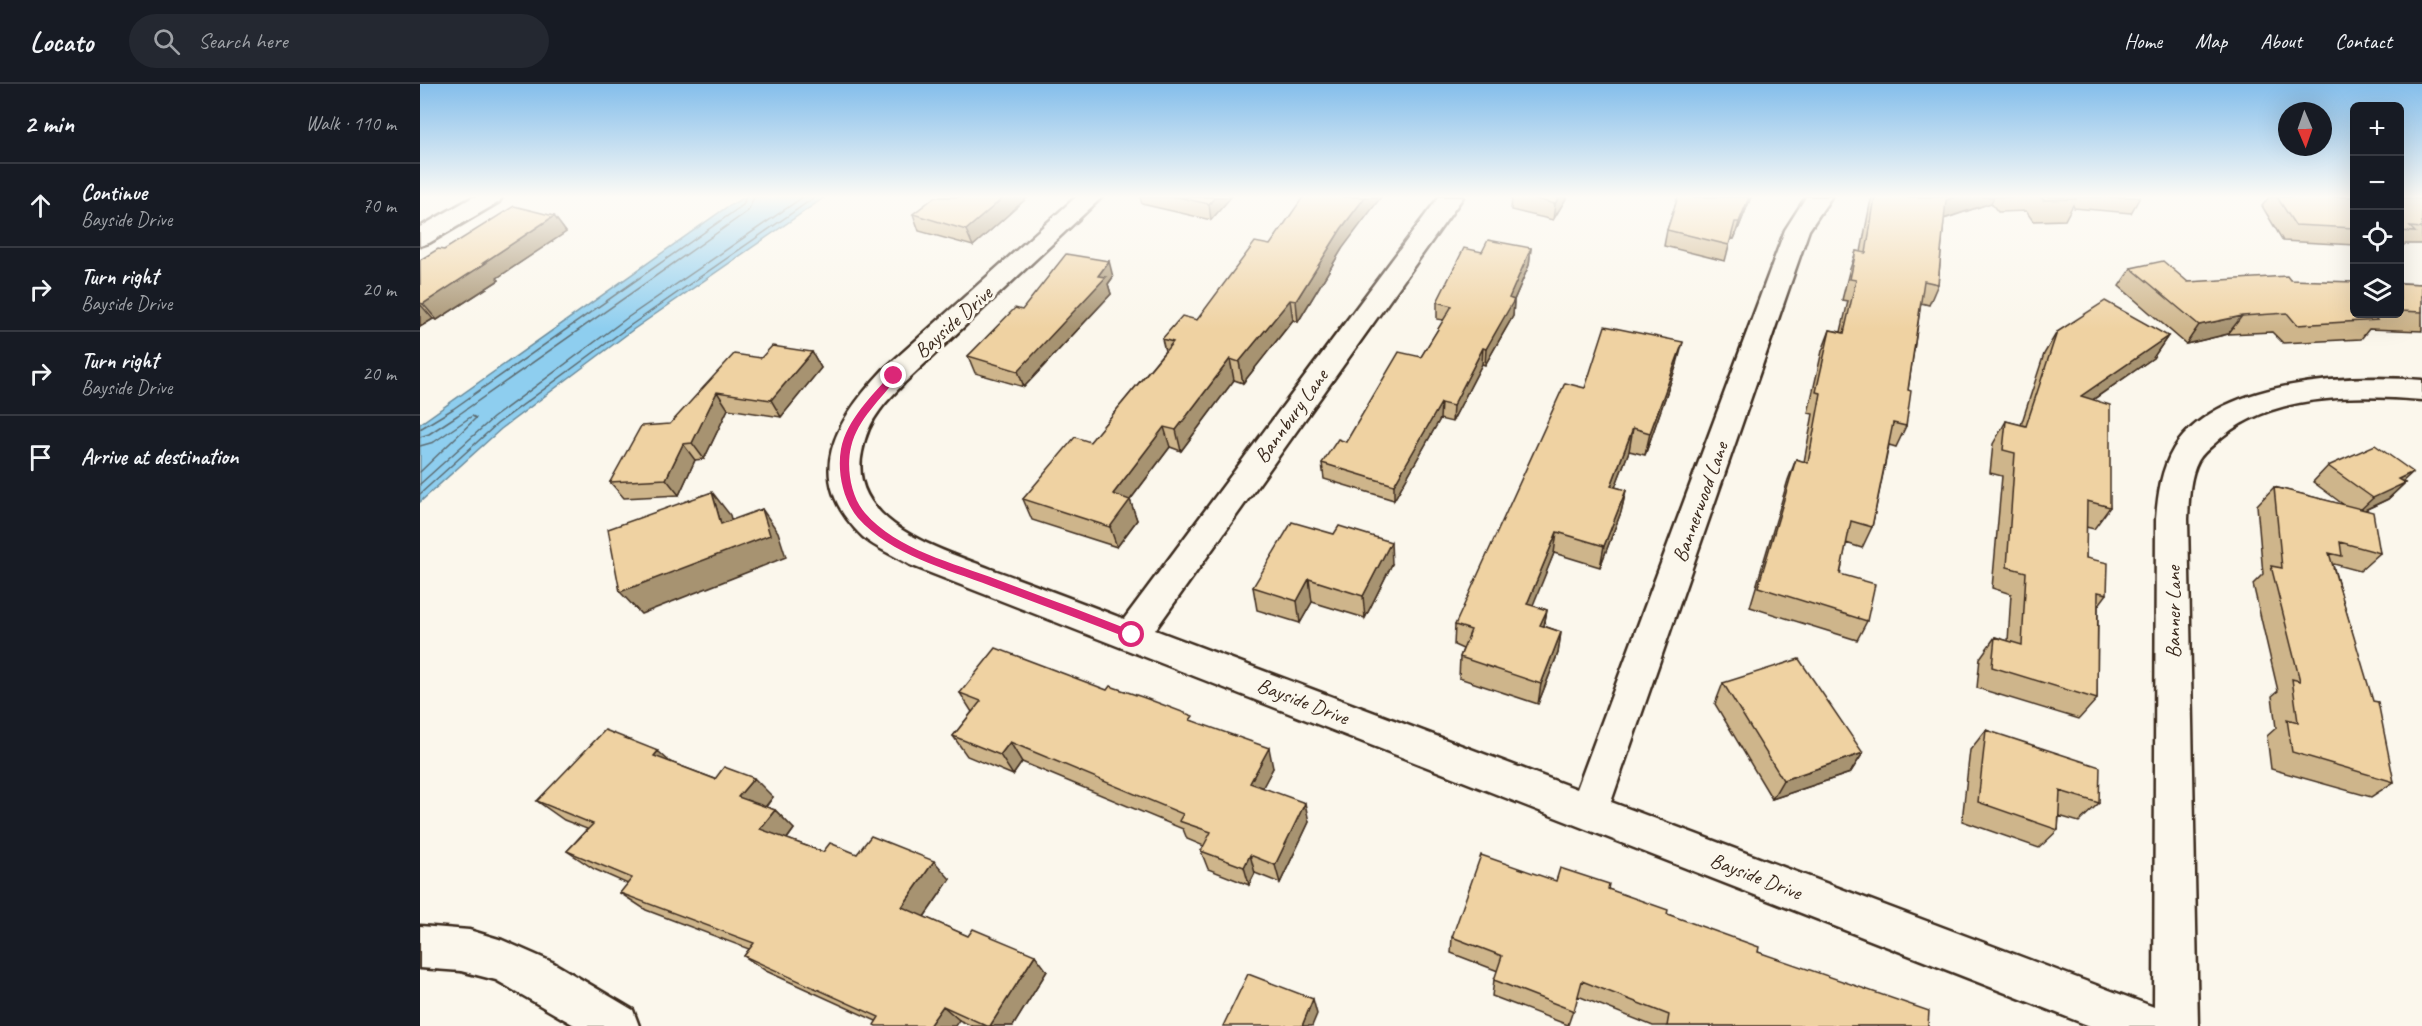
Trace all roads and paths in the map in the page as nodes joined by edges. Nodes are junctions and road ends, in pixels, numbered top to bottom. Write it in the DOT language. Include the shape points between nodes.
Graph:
graph roads {
  1 [pos="1042,241"];
  2 [pos="1419,241"];
  3 [pos="1793,241"];
  4 [pos="2422,390"];
  5 [pos="1132,635"];
  6 [pos="1588,811"];
  7 [pos="420,947"];
  8 [pos="617,1026"];
  9 [pos="2147,1026"];
  10 [pos="2176,1026"];
  1 -- 5 [label="street, Bayside Drive" via="880,390 858,417 851,433 845,477 862,516 904,547"];
  2 -- 5 [label="street, Bannbury Lane"];
  3 -- 6 [label="street, Bannerwood Lane"];
  4 -- 10 [label="street, Banner Lane" via="2340,388 2290,394 2234,416 2189,450 2181,465 2172,519"];
  5 -- 6 [label="street, Bayside Drive"];
  6 -- 9 [label="street, Bayside Drive"];
  7 -- 8 [label="street" via="484,954"];
}
